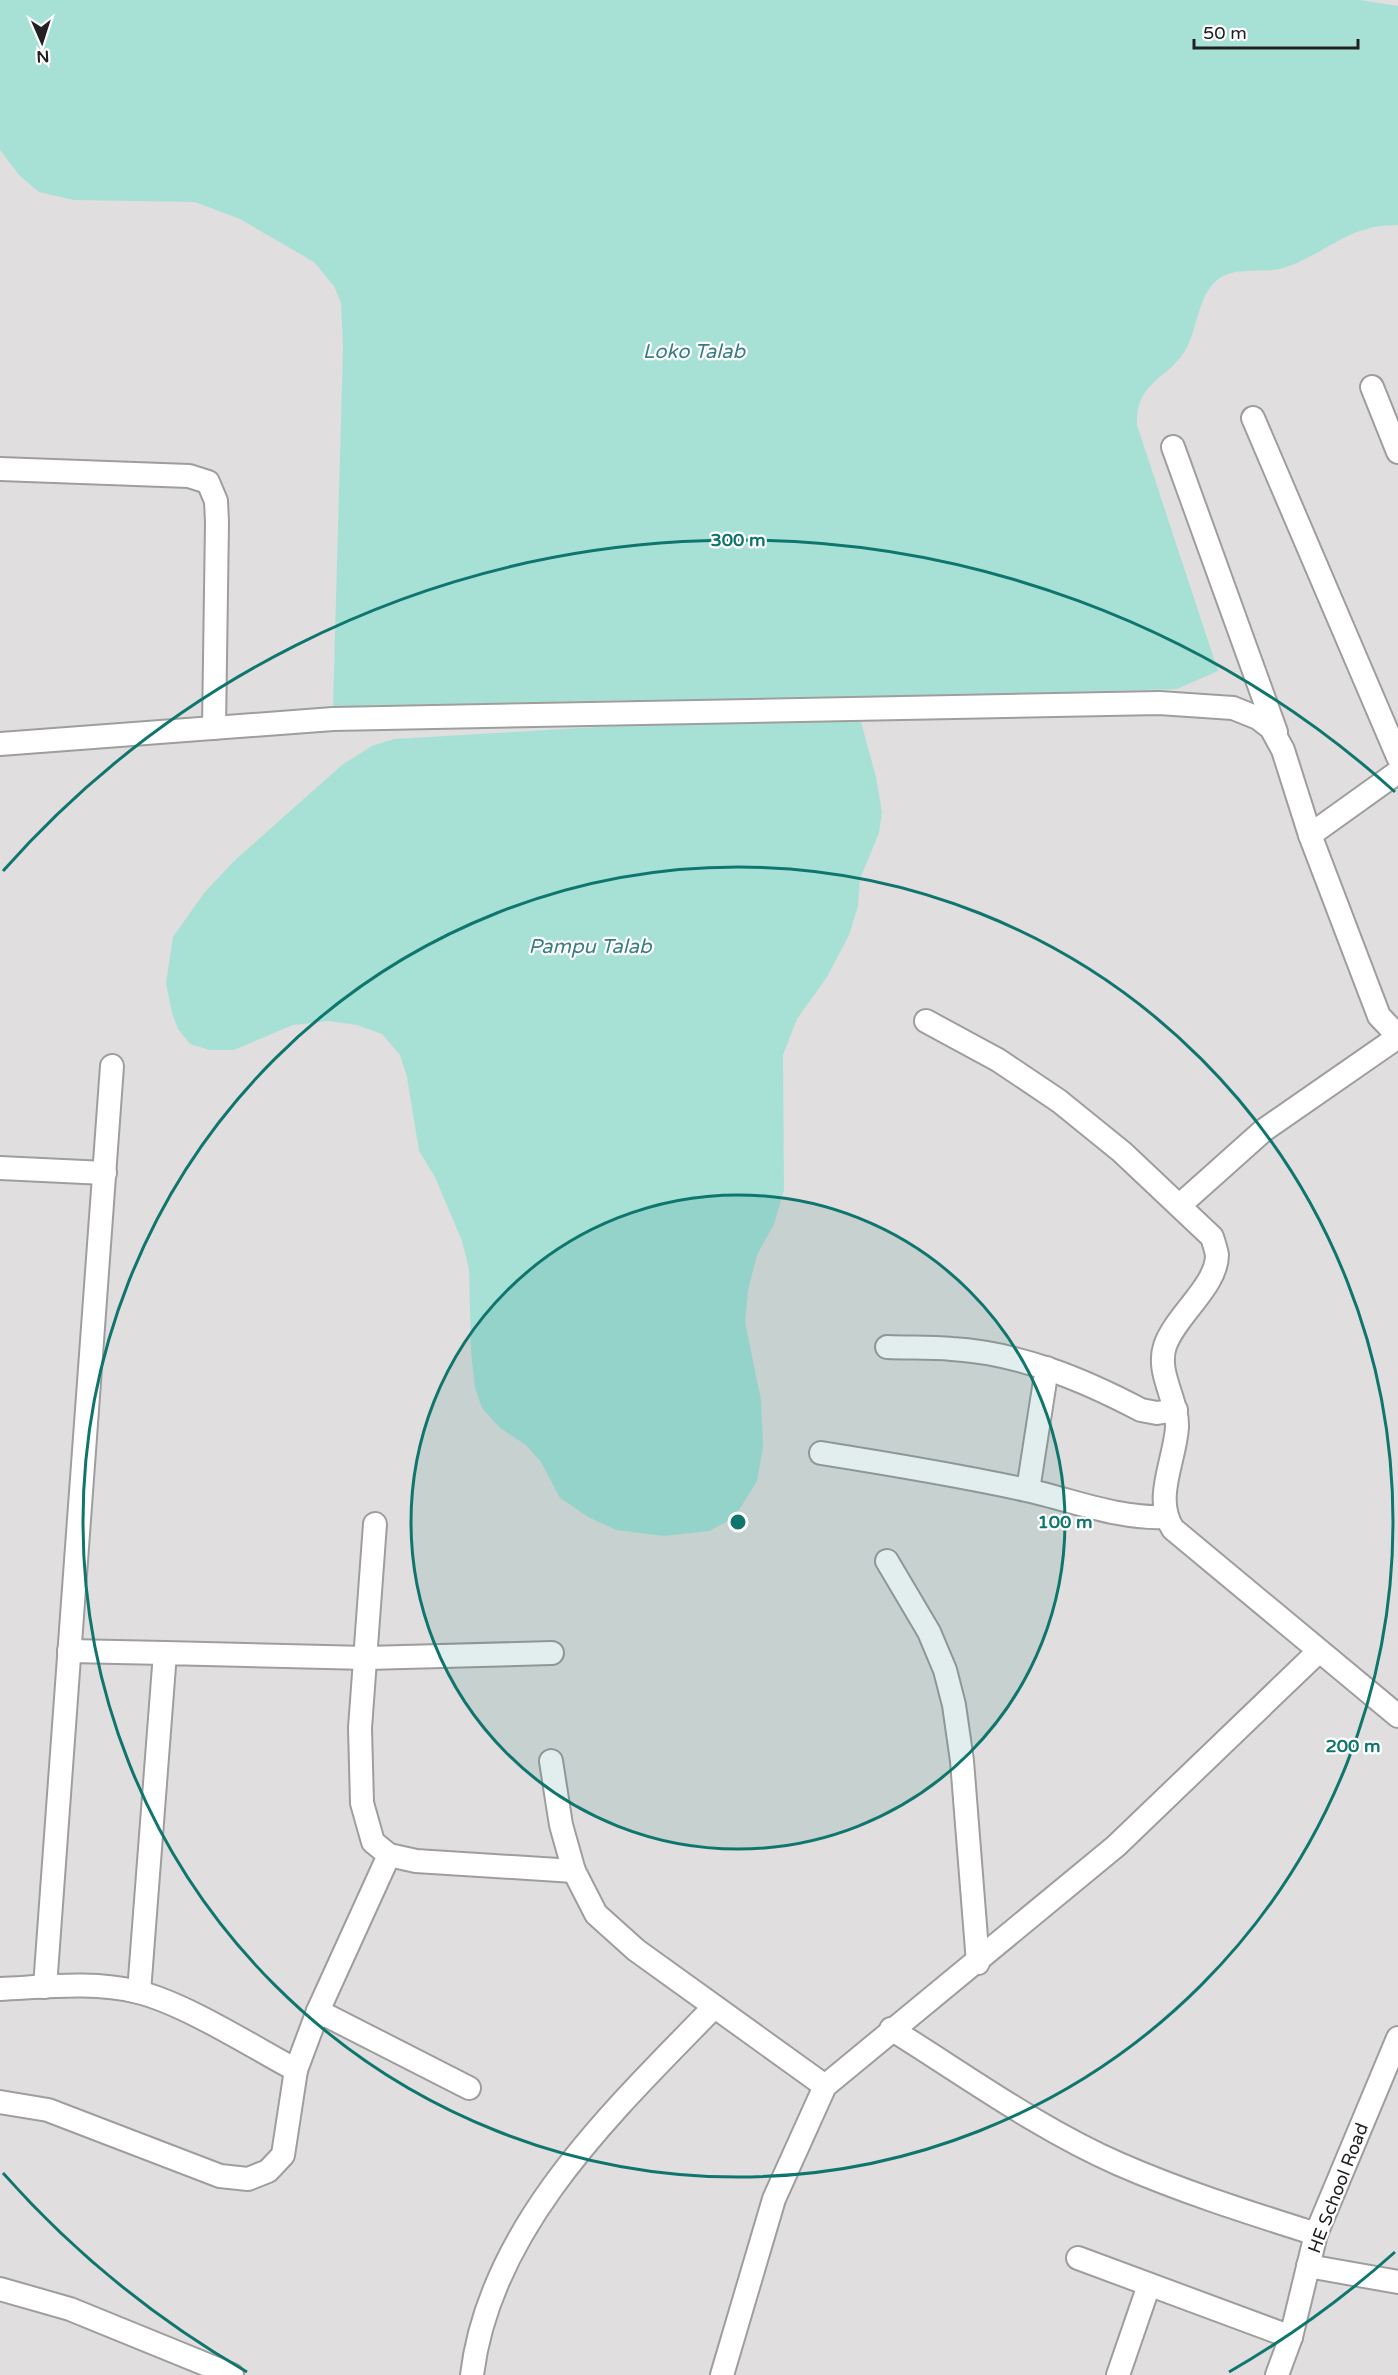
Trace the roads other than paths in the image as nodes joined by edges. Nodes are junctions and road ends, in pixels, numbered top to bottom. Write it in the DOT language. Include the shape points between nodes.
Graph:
graph roads {
  1 [pos="1372,387"];
  2 [pos="1253,418"];
  3 [pos="1173,447"];
  4 [pos="1398,452"];
  5 [pos="0,469"];
  6 [pos="214,728"];
  7 [pos="0,744"];
  8 [pos="1283,750"];
  9 [pos="1398,757"];
  10 [pos="1398,772"];
  11 [pos="1310,836"];
  12 [pos="926,1022"];
  13 [pos="1398,1036"];
  14 [pos="112,1066"];
  15 [pos="0,1168"];
  16 [pos="105,1173"];
  17 [pos="1180,1204"];
  18 [pos="887,1347"];
  19 [pos="1047,1368"];
  20 [pos="1176,1410"];
  21 [pos="821,1454"];
  22 [pos="1028,1490"];
  23 [pos="1165,1517"];
  24 [pos="375,1524"];
  25 [pos="887,1562"];
  26 [pos="69,1651"];
  27 [pos="1319,1651"];
  28 [pos="165,1653"];
  29 [pos="552,1653"];
  30 [pos="366,1658"];
  31 [pos="1398,1716"];
  32 [pos="551,1761"];
  33 [pos="389,1856"];
  34 [pos="574,1871"];
  35 [pos="978,1962"];
  36 [pos="45,1987"];
  37 [pos="0,1989"];
  38 [pos="139,1992"];
  39 [pos="714,2007"];
  40 [pos="318,2011"];
  41 [pos="891,2030"];
  42 [pos="1398,2038"];
  43 [pos="296,2070"];
  44 [pos="825,2086"];
  45 [pos="469,2088"];
  46 [pos="0,2102"];
  47 [pos="1316,2234"];
  48 [pos="1078,2258"];
  49 [pos="1308,2266"];
  50 [pos="1398,2282"];
  51 [pos="1149,2285"];
  52 [pos="0,2289"];
  53 [pos="1291,2337"];
  54 [pos="224,2374"];
  55 [pos="472,2375"];
  56 [pos="722,2375"];
  57 [pos="1118,2375"];
  58 [pos="1276,2375"];
  1 -- 4 [label="street"];
  2 -- 9 [label="street"];
  3 -- 8 [label="street"];
  5 -- 6 [label="street" via="189,476 208,482 216,501 217,522"];
  6 -- 7 [label="street"];
  6 -- 8 [label="street" via="333,719 1159,703 1233,708 1271,728"];
  8 -- 11 [label="street"];
  10 -- 11 [label="street"];
  11 -- 13 [label="street" via="1379,1016"];
  12 -- 17 [label="street" via="998,1060 1059,1101"];
  13 -- 17 [label="street" via="1264,1130"];
  14 -- 16 [label="street"];
  15 -- 16 [label="street"];
  16 -- 26 [label="street"];
  17 -- 20 [label="street" via="1212,1237 1217,1255 1213,1274 1171,1332 1164,1349 1164,1369"];
  18 -- 19 [label="street" via="953,1348"];
  19 -- 20 [label="street" via="1141,1410"];
  19 -- 22 [label="street"];
  20 -- 23 [label="street" via="1177,1427 1163,1503"];
  21 -- 22 [label="street"];
  22 -- 23 [label="street" via="1114,1514"];
  23 -- 27 [label="street" via="1173,1529"];
  24 -- 30 [label="street"];
  25 -- 35 [label="street" via="929,1632 954,1705"];
  26 -- 28 [label="street"];
  26 -- 36 [label="street"];
  27 -- 31 [label="street"];
  27 -- 35 [label="street" via="1116,1846"];
  28 -- 30 [label="street"];
  28 -- 38 [label="street"];
  29 -- 30 [label="street"];
  30 -- 33 [label="street" via="360,1728 363,1803 373,1842"];
  32 -- 34 [label="street" via="561,1825"];
  33 -- 34 [label="street"];
  33 -- 40 [label="street"];
  34 -- 39 [label="street" via="596,1914 636,1950"];
  35 -- 41 [label="street"];
  36 -- 37 [label="street"];
  36 -- 38 [label="street" via="94,1986"];
  38 -- 43 [label="street" via="184,2011"];
  39 -- 44 [label="street"];
  39 -- 55 [label="street" via="608,2117 515,2244 492,2290 476,2341"];
  40 -- 43 [label="street"];
  40 -- 45 [label="street"];
  41 -- 44 [label="street"];
  41 -- 47 [label="street" via="1117,2164 1203,2198"];
  42 -- 47 [label="street, HE School Road"];
  43 -- 46 [label="street" via="283,2155 268,2171 248,2179 220,2176 48,2110"];
  44 -- 56 [label="street" via="774,2199"];
  47 -- 49 [label="street, HE School Road"];
  48 -- 51 [label="street"];
  49 -- 50 [label="street"];
  49 -- 53 [label="street, HE School Road"];
  51 -- 53 [label="street"];
  51 -- 57 [label="street"];
  52 -- 54 [label="street" via="70,2309"];
  53 -- 58 [label="street, HE School Road"];
}
